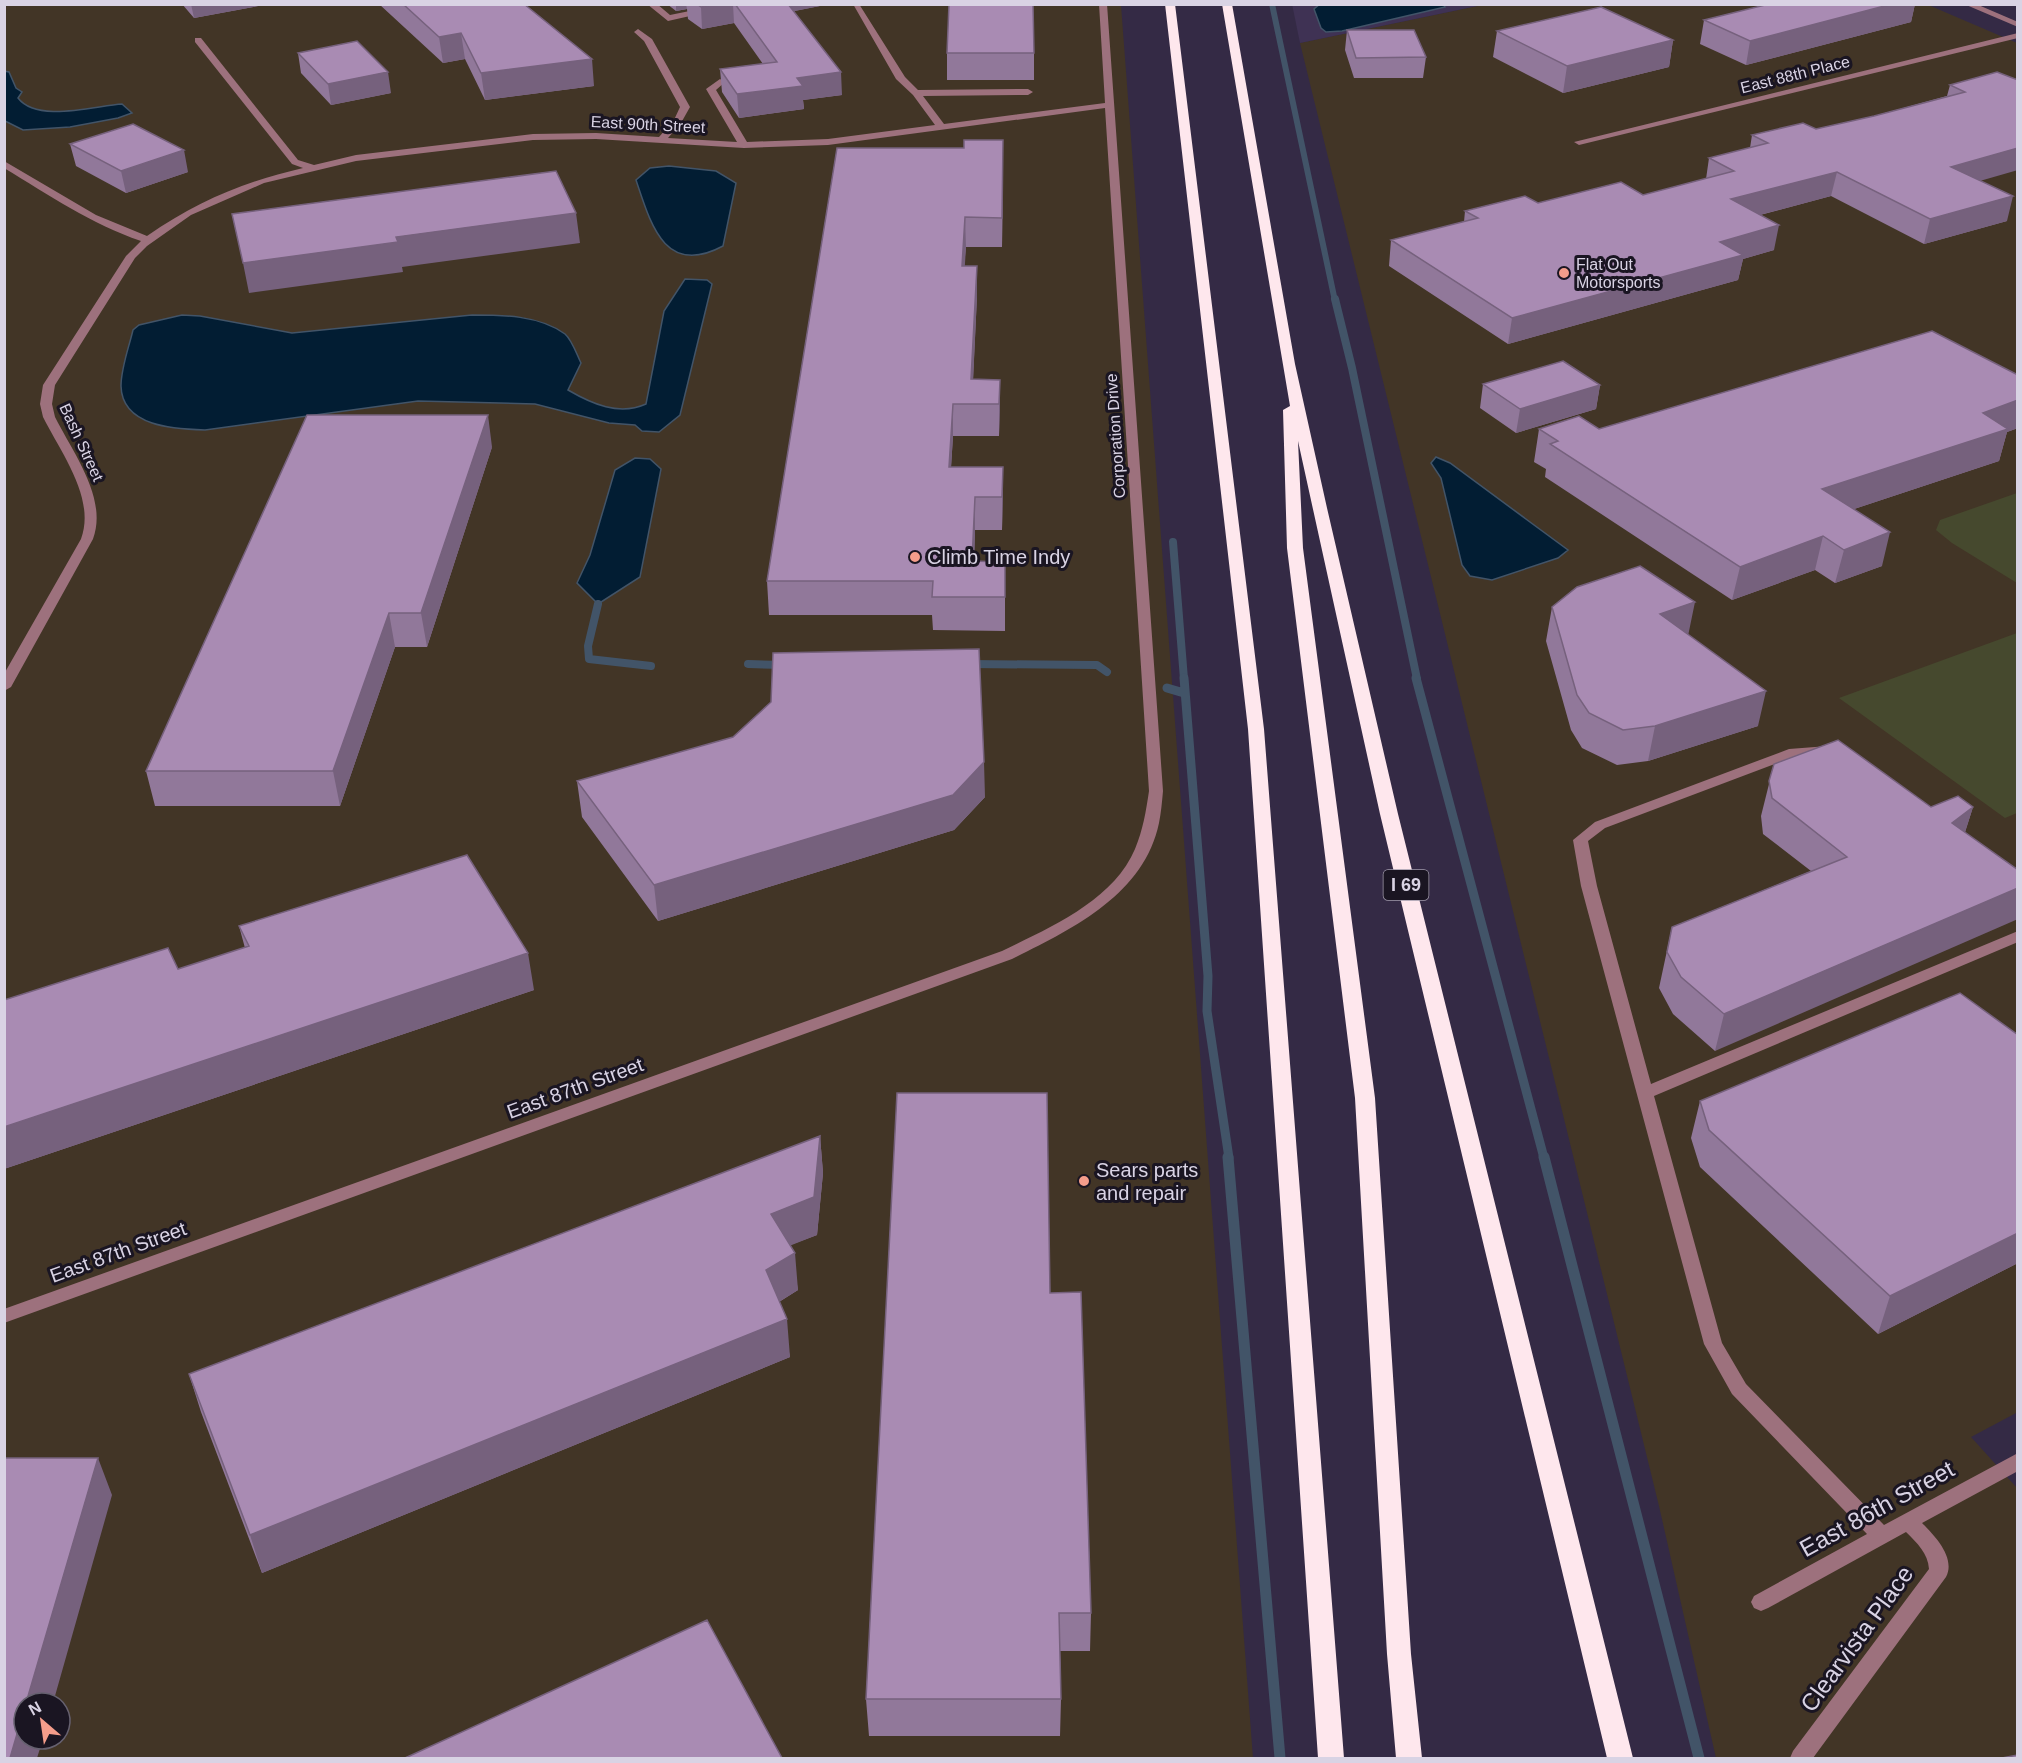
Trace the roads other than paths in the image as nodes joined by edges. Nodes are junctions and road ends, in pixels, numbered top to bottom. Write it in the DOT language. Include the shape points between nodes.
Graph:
graph roads {
  1 [pos="651,4"];
  2 [pos="739,4"];
  3 [pos="1103,4"];
  4 [pos="1170,4"];
  5 [pos="1227,4"];
  6 [pos="1968,4"];
  7 [pos="856,6"];
  8 [pos="2018,19"];
  9 [pos="2008,21"];
  10 [pos="2018,25"];
  11 [pos="638,32"];
  12 [pos="2018,34"];
  13 [pos="198,40"];
  14 [pos="720,82"];
  15 [pos="1028,92"];
  16 [pos="916,93"];
  17 [pos="1108,105"];
  18 [pos="941,127"];
  19 [pos="661,140"];
  20 [pos="1580,142"];
  21 [pos="744,145"];
  22 [pos="4,164"];
  23 [pos="312,168"];
  24 [pos="194,209"];
  25 [pos="148,240"];
  26 [pos="1288,364"];
  27 [pos="4,687"];
  28 [pos="1840,754"];
  29 [pos="1136,860"];
  30 [pos="2018,936"];
  31 [pos="1645,1093"];
  32 [pos="4,1316"];
  33 [pos="2018,1461"];
  34 [pos="1907,1521"];
  35 [pos="1881,1535"];
  36 [pos="1761,1602"];
  37 [pos="1331,1758"];
  38 [pos="1408,1758"];
  39 [pos="1620,1758"];
  40 [pos="1801,1758"];
  1 -- 2 [label="street" via="668,18"];
  3 -- 17 [label="street, Corporation Drive"];
  4 -- 37 [label="highway" via="1256,729"];
  5 -- 26 [label="highway, I 69"];
  6 -- 9 [label="street"];
  7 -- 16 [label="street" via="902,80"];
  8 -- 9 [label="street"];
  9 -- 10 [label="street"];
  11 -- 19 [label="street" via="648,39 685,107"];
  12 -- 20 [label="street, East 88th Place"];
  13 -- 23 [label="street" via="295,162"];
  14 -- 21 [label="street" via="711,89"];
  15 -- 16 [label="street"];
  16 -- 18 [label="street"];
  17 -- 18 [label="street, East 90th Street"];
  17 -- 29 [label="street, Corporation Drive" via="1156,792 1152,826"];
  18 -- 21 [label="street, East 90th Street" via="828,142"];
  19 -- 21 [label="street, East 90th Street"];
  19 -- 23 [label="street, East 90th Street" via="596,136 524,138 356,158"];
  22 -- 25 [label="street" via="93,218"];
  23 -- 24 [label="street, East 90th Street" via="261,181"];
  24 -- 25 [label="street, Bash Street"];
  25 -- 27 [label="street, Bash Street" via="131,256 49,385 49,417 89,496 92,524"];
  26 -- 38 [label="highway" via="1295,548 1365,1098"];
  26 -- 39 [label="highway, I 69" via="1389,814"];
  28 -- 31 [label="street" via="1830,750 1794,752 1600,825 1580,840"];
  29 -- 32 [label="street, East 87th Street" via="1103,901 1065,927 1007,955"];
  30 -- 31 [label="street"];
  31 -- 35 [label="street" via="1713,1344 1739,1389"];
  33 -- 34 [label="street, East 86th Street"];
  34 -- 35 [label="street, East 86th Street"];
  34 -- 40 [label="street, Clearvista Place" via="1937,1555 1939,1571"];
  35 -- 36 [label="street, East 86th Street"];
}
